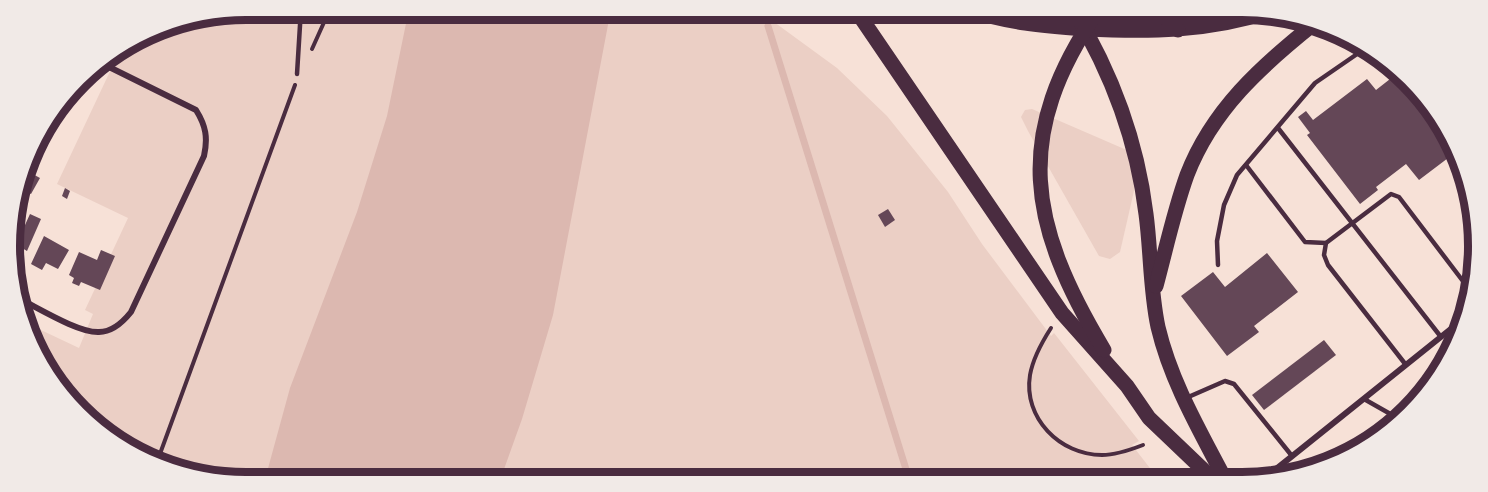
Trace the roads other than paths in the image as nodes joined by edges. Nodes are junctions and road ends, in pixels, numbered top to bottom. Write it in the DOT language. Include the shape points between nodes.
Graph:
graph roads {
  1 [pos="301,20"];
  2 [pos="862,20"];
  3 [pos="1010,20"];
  4 [pos="1080,20"];
  5 [pos="1091,20"];
  6 [pos="1168,20"];
  7 [pos="1242,20"];
  8 [pos="1085,29"];
  9 [pos="1308,29"];
  10 [pos="1178,30"];
  11 [pos="1359,53"];
  12 [pos="108,66"];
  13 [pos="297,74"];
  14 [pos="1278,128"];
  15 [pos="1246,165"];
  16 [pos="1353,223"];
  17 [pos="1326,243"];
  18 [pos="1218,266"];
  19 [pos="1465,284"];
  20 [pos="1153,297"];
  21 [pos="26,302"];
  22 [pos="1453,328"];
  23 [pos="1442,337"];
  24 [pos="1407,365"];
  25 [pos="1127,386"];
  26 [pos="1184,399"];
  27 [pos="1365,399"];
  28 [pos="1392,415"];
  29 [pos="1292,456"];
  30 [pos="1274,471"];
  31 [pos="1206,472"];
  32 [pos="1221,472"];
  1 -- 13 [label="lane"];
  2 -- 25 [label="main road" via="1046,292"];
  3 -- 8 [label="main road"];
  4 -- 8 [label="main road"];
  5 -- 8 [label="main road"];
  6 -- 10 [label="main road"];
  7 -- 10 [label="main road"];
  8 -- 10 [label="main road"];
  8 -- 20 [label="main road" via="1111,81 1135,152 1146,214"];
  8 -- 25 [label="main road" via="1059,82 1044,127 1039,150 1041,200 1050,243 1065,280"];
  9 -- 20 [label="main road" via="1251,78 1206,136 1180,197"];
  11 -- 14 [label="lane" via="1315,83"];
  12 -- 21 [label="street" via="196,110 205,125 204,156 131,312 111,329 85,330"];
  14 -- 15 [label="lane"];
  14 -- 16 [label="lane"];
  15 -- 17 [label="lane" via="1305,242"];
  15 -- 18 [label="lane" via="1237,175 1224,205 1217,241"];
  16 -- 17 [label="lane"];
  16 -- 19 [label="lane" via="1391,194 1399,197"];
  16 -- 23 [label="lane"];
  17 -- 24 [label="lane" via="1324,255 1328,265"];
  20 -- 26 [label="main road" via="1164,347"];
  22 -- 23 [label="street"];
  23 -- 24 [label="street"];
  24 -- 27 [label="street"];
  25 -- 31 [label="main road" via="1149,418"];
  26 -- 29 [label="lane" via="1225,381 1234,384"];
  26 -- 32 [label="main road"];
  27 -- 28 [label="lane"];
  27 -- 29 [label="street"];
  29 -- 30 [label="street"];
}
